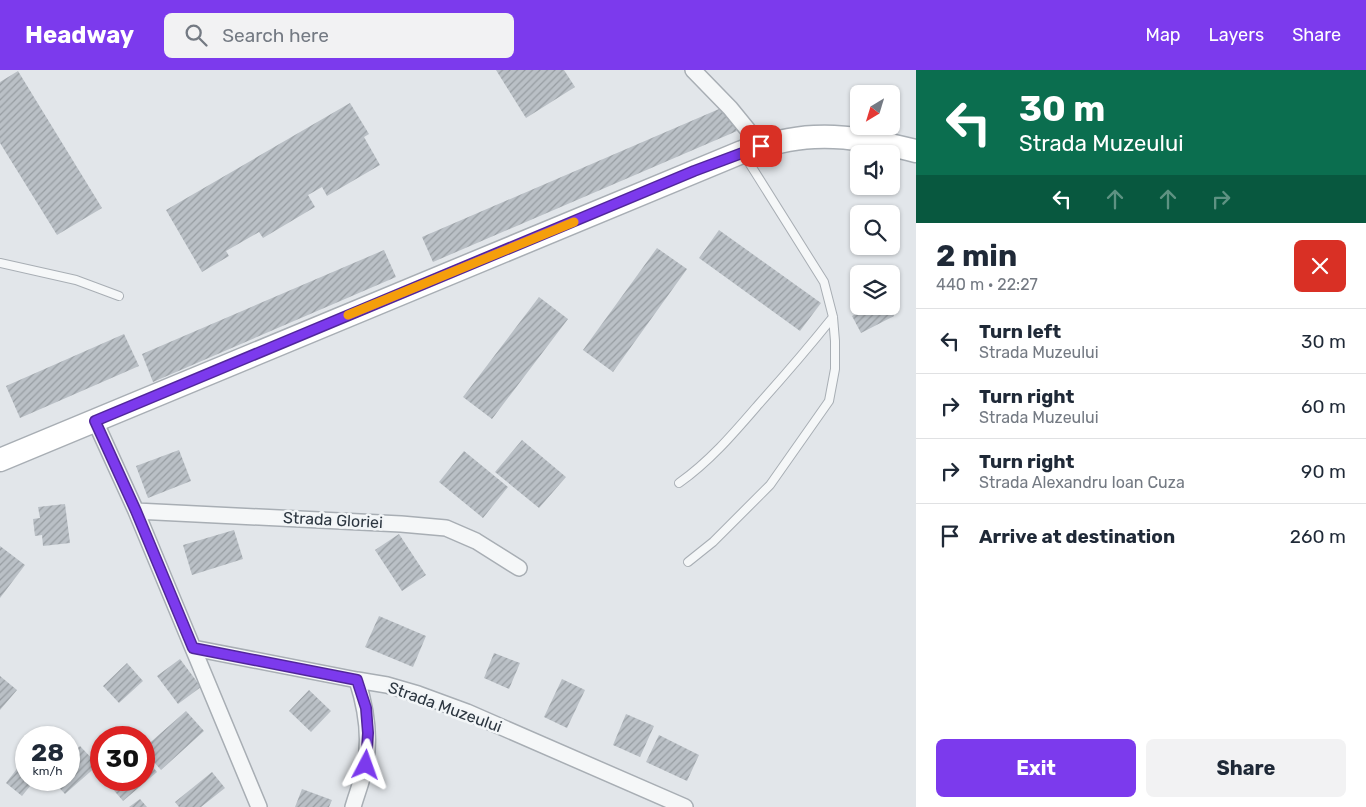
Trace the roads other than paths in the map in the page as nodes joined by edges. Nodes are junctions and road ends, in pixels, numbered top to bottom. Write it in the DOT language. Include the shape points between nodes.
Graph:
graph roads {
  1 [pos="693,70"];
  2 [pos="752,149"];
  3 [pos="916,151"];
  4 [pos="0,263"];
  5 [pos="119,296"];
  6 [pos="833,317"];
  7 [pos="95,421"];
  8 [pos="0,460"];
  9 [pos="679,483"];
  10 [pos="136,511"];
  11 [pos="688,562"];
  12 [pos="519,568"];
  13 [pos="193,648"];
  14 [pos="357,680"];
  15 [pos="259,807"];
  16 [pos="353,807"];
  17 [pos="686,807"];
  1 -- 2 [label="street" via="730,108"];
  2 -- 3 [label="main road" via="814,136 850,138"];
  2 -- 6 [label="lane" via="824,282"];
  2 -- 7 [label="main road"];
  4 -- 5 [label="lane" via="76,280"];
  6 -- 9 [label="lane" via="722,446"];
  6 -- 11 [label="lane" via="835,370 829,401 770,485 713,542"];
  7 -- 8 [label="main road"];
  7 -- 10 [label="street"];
  10 -- 12 [label="street, Strada Gloriei" via="446,528 476,541"];
  10 -- 13 [label="street"];
  13 -- 14 [label="street, Strada Muzeului"];
  13 -- 15 [label="street"];
  14 -- 16 [label="street" via="366,708 368,733 366,765"];
  14 -- 17 [label="street, Strada Muzeului" via="387,684 467,712"];
}
